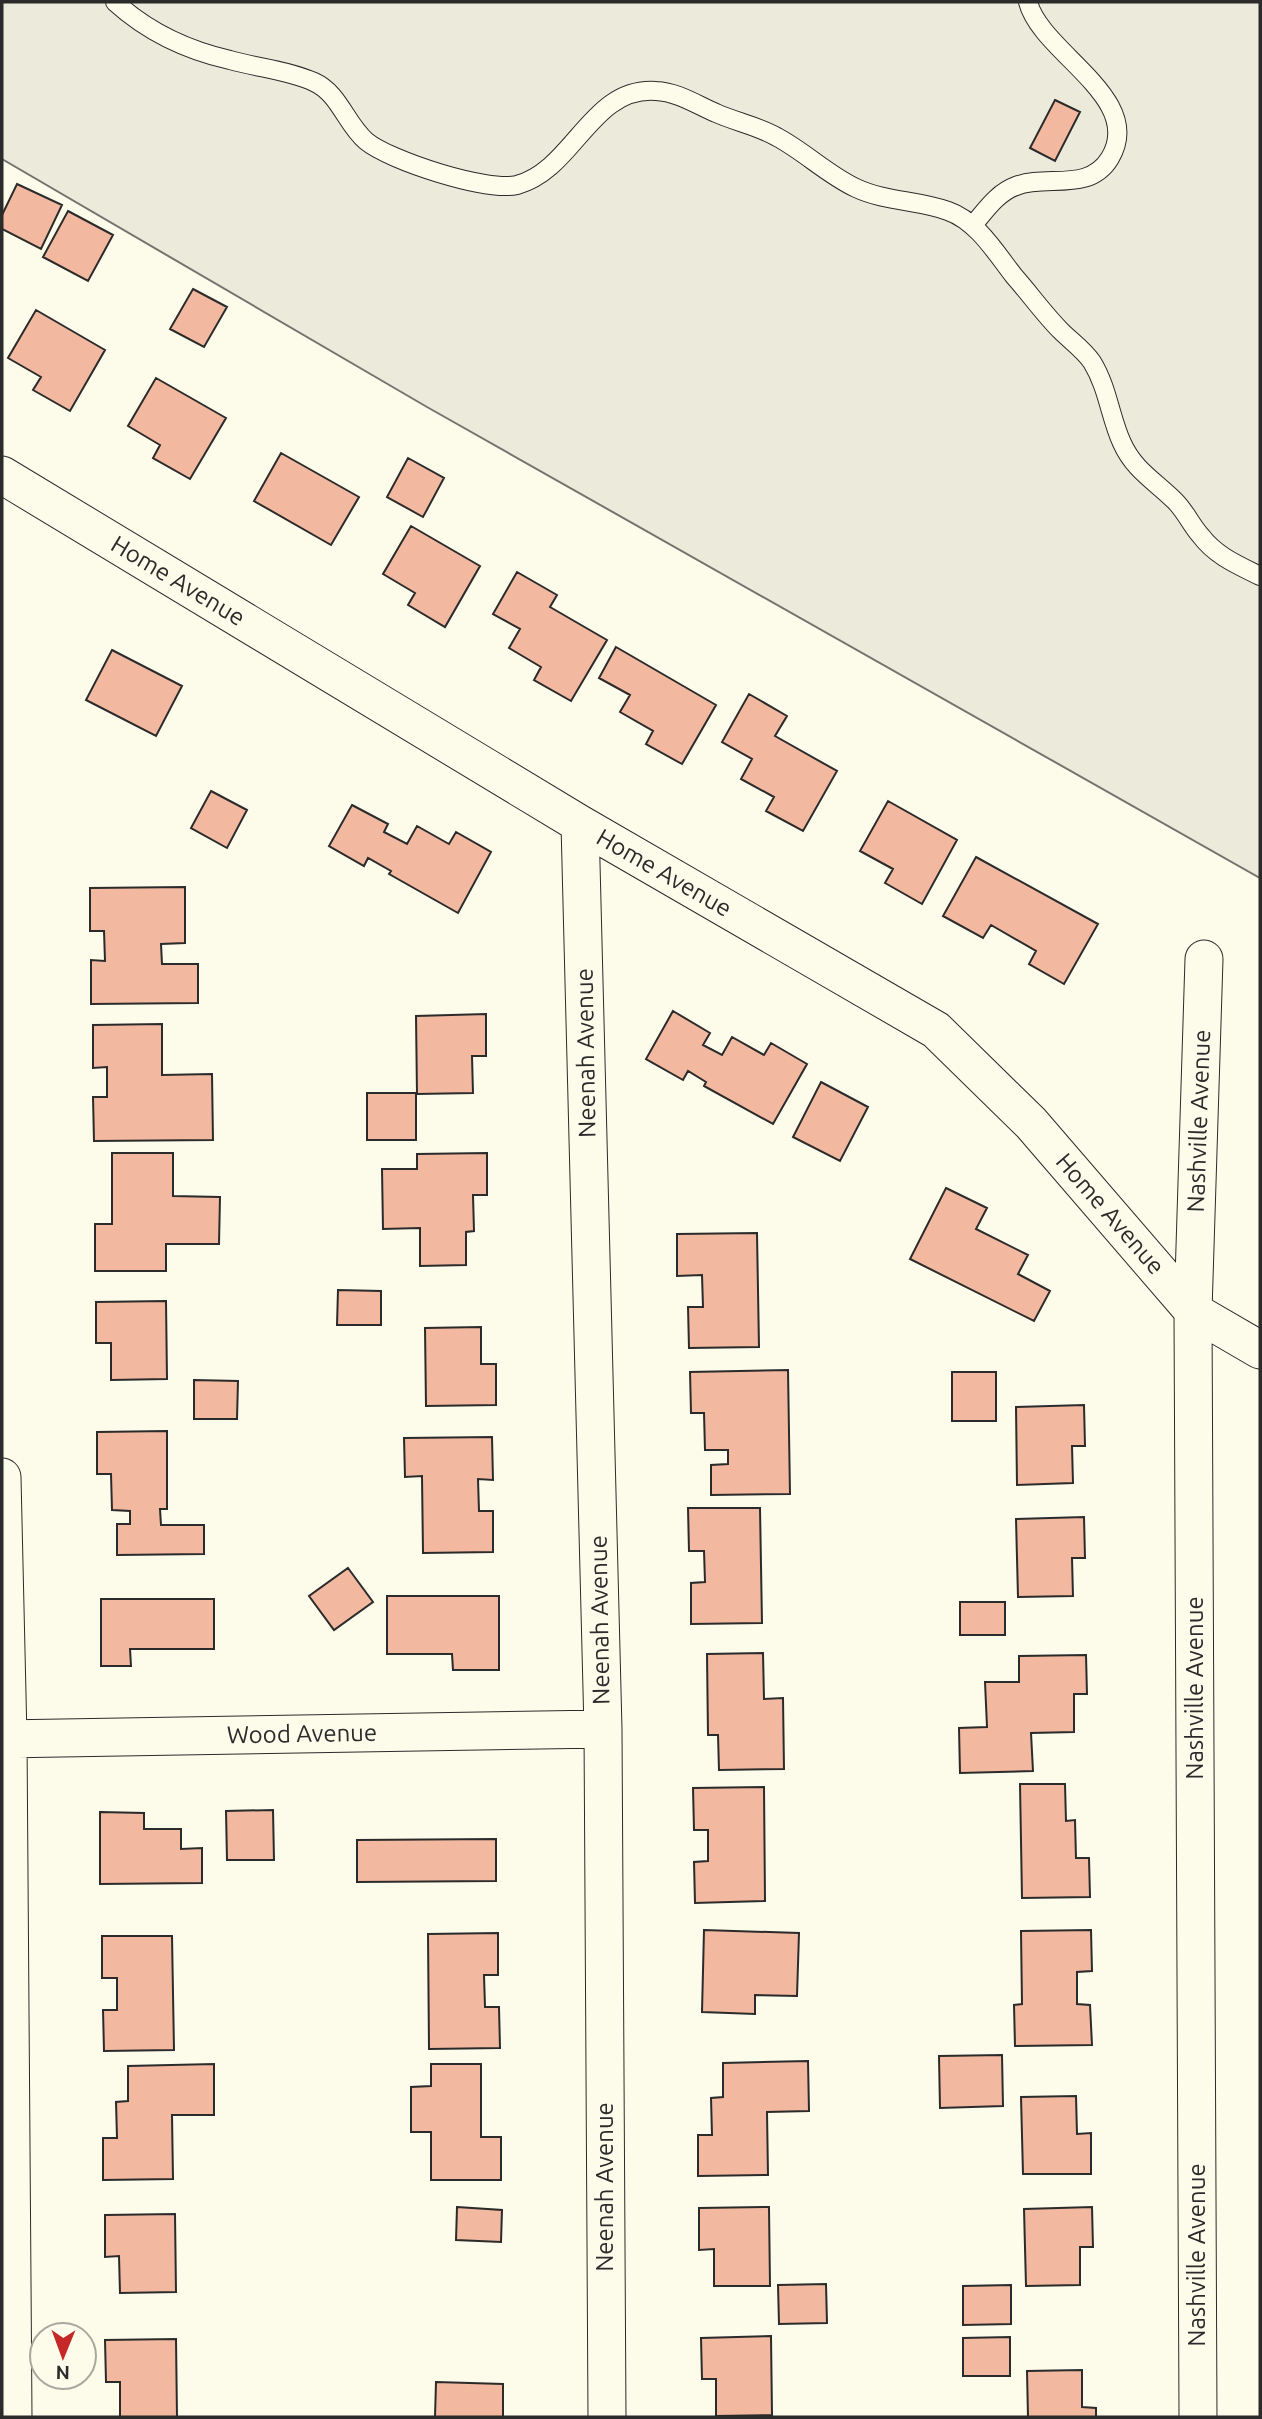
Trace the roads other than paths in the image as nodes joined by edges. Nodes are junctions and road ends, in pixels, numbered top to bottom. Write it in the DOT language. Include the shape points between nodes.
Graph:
graph roads {
  1 [pos="115,2"];
  2 [pos="1028,2"];
  3 [pos="973,225"];
  4 [pos="2,475"];
  5 [pos="1260,576"];
  6 [pos="580,824"];
  7 [pos="1203,959"];
  8 [pos="1193,1311"];
  9 [pos="1260,1350"];
  10 [pos="2,1477"];
  11 [pos="603,1729"];
  12 [pos="5,1739"];
  13 [pos="13,2417"];
  14 [pos="607,2417"];
  15 [pos="1198,2417"];
  1 -- 3 [label="lane" via="137,22 182,46 319,84 368,143 398,158 481,185 502,188 541,175 599,113 619,99 652,90 671,93 777,137 854,188 949,211"];
  2 -- 3 [label="lane" via="1039,29 1101,90 1116,124 1115,142 1111,157 1087,178 1018,185 998,195"];
  3 -- 5 [label="lane" via="1089,358 1111,403 1121,440 1143,475 1179,504 1209,546"];
  4 -- 6 [label="street, Home Avenue"];
  6 -- 8 [label="street, Home Avenue" via="936,1030 1031,1123"];
  6 -- 11 [label="street, Neenah Avenue"];
  7 -- 8 [label="street, Nashville Avenue"];
  8 -- 9 [label="street, Home Avenue"];
  8 -- 15 [label="street, Nashville Avenue"];
  10 -- 12 [label="street"];
  11 -- 12 [label="street, Wood Avenue"];
  11 -- 14 [label="street, Neenah Avenue"];
  12 -- 13 [label="street"];
}
